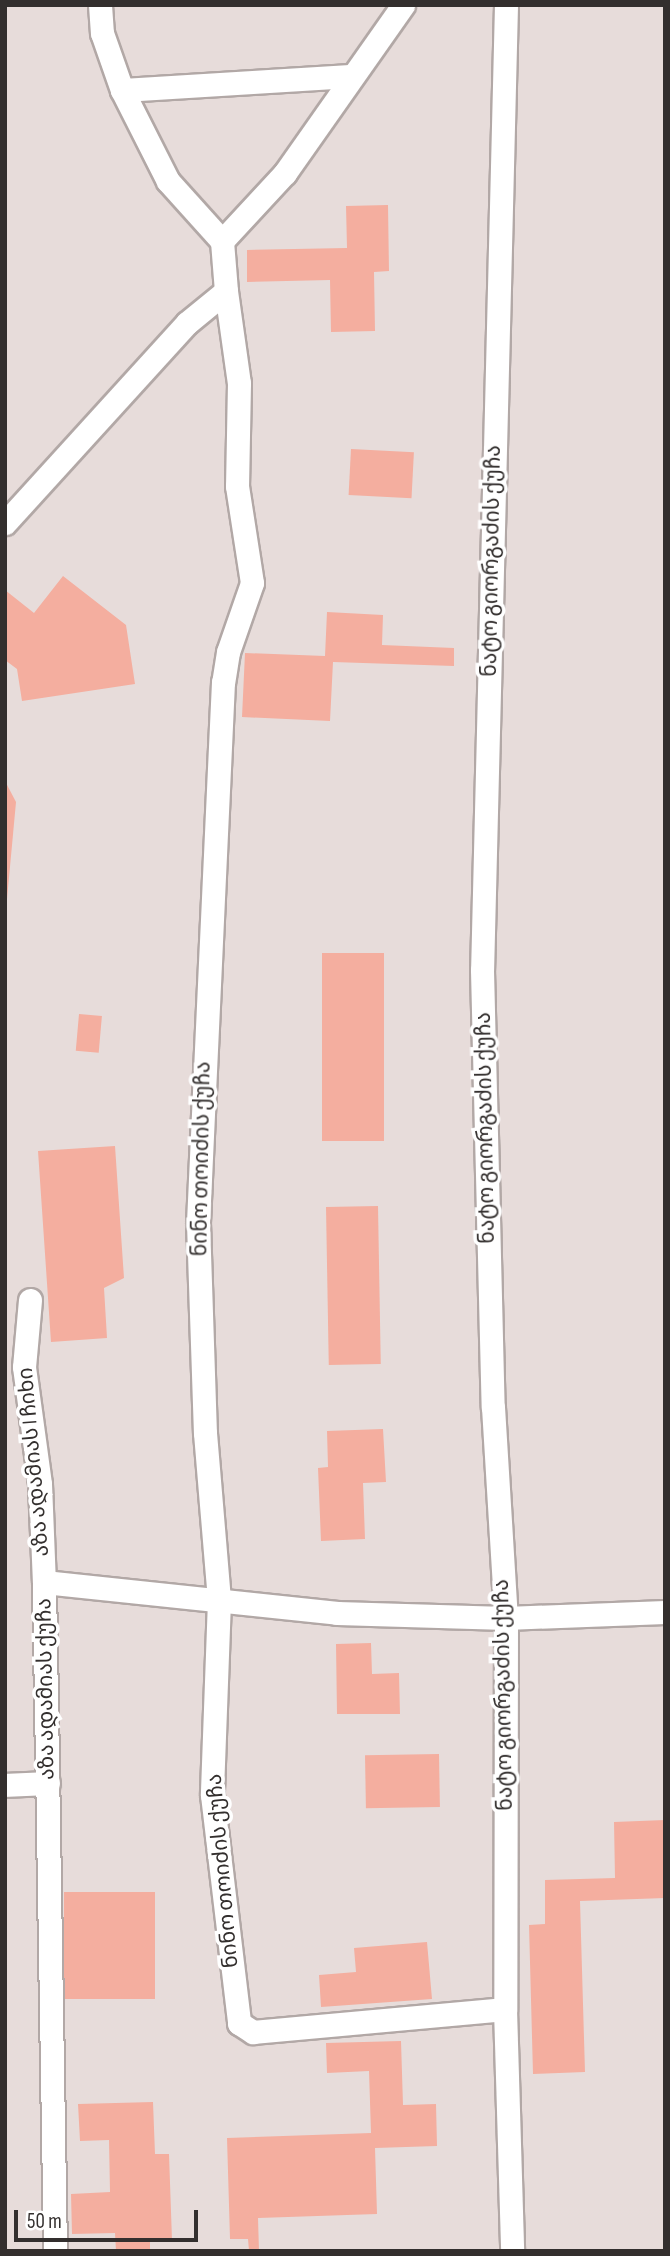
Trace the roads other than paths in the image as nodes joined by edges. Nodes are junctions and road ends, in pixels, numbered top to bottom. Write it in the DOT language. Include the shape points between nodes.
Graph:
graph roads {
  1 [pos="100,5"];
  2 [pos="403,5"];
  3 [pos="506,5"];
  4 [pos="351,76"];
  5 [pos="122,90"];
  6 [pos="222,241"];
  7 [pos="226,291"];
  8 [pos="8,510"];
  9 [pos="30,1300"];
  10 [pos="44,1582"];
  11 [pos="219,1600"];
  12 [pos="665,1612"];
  13 [pos="506,1618"];
  14 [pos="48,1783"];
  15 [pos="5,1785"];
  16 [pos="505,2009"];
  17 [pos="55,2251"];
  18 [pos="512,2251"];
  1 -- 5 [label="street" via="102,33"];
  2 -- 4 [label="street"];
  3 -- 13 [label="street, ნატო გიორგაძის ქუჩა" via="482,970 493,1407"];
  4 -- 5 [label="street"];
  4 -- 6 [label="street" via="285,173"];
  5 -- 6 [label="street" via="168,181"];
  6 -- 7 [label="street, ნინო თოიძის ქუჩა"];
  7 -- 8 [label="street" via="187,323"];
  7 -- 11 [label="street, ნინო თოიძის ქუჩა" via="239,383 237,486 252,583 228,652 223,682 198,1210 205,1433"];
  9 -- 10 [label="street, აზა ადამიას I ჩიხი" via="24,1367 40,1484"];
  10 -- 11 [label="street, აზა ადამიას ქუჩა"];
  10 -- 14 [label="street, აზა ადამიას ქუჩა"];
  11 -- 13 [label="street, აზა ადამიას ქუჩა" via="337,1613"];
  11 -- 16 [label="street, ნინო თოიძის ქუჩა" via="212,1795 239,2023 244,2030 376,2024"];
  12 -- 13 [label="street, აზა ადამიას ქუჩა"];
  13 -- 16 [label="street, ნატო გიორგაძის ქუჩა"];
  14 -- 15 [label="street"];
  14 -- 17 [label="street, აზა ადამიას ქუჩა"];
  16 -- 18 [label="street, ნატო გიორგაძის ქუჩა"];
}
